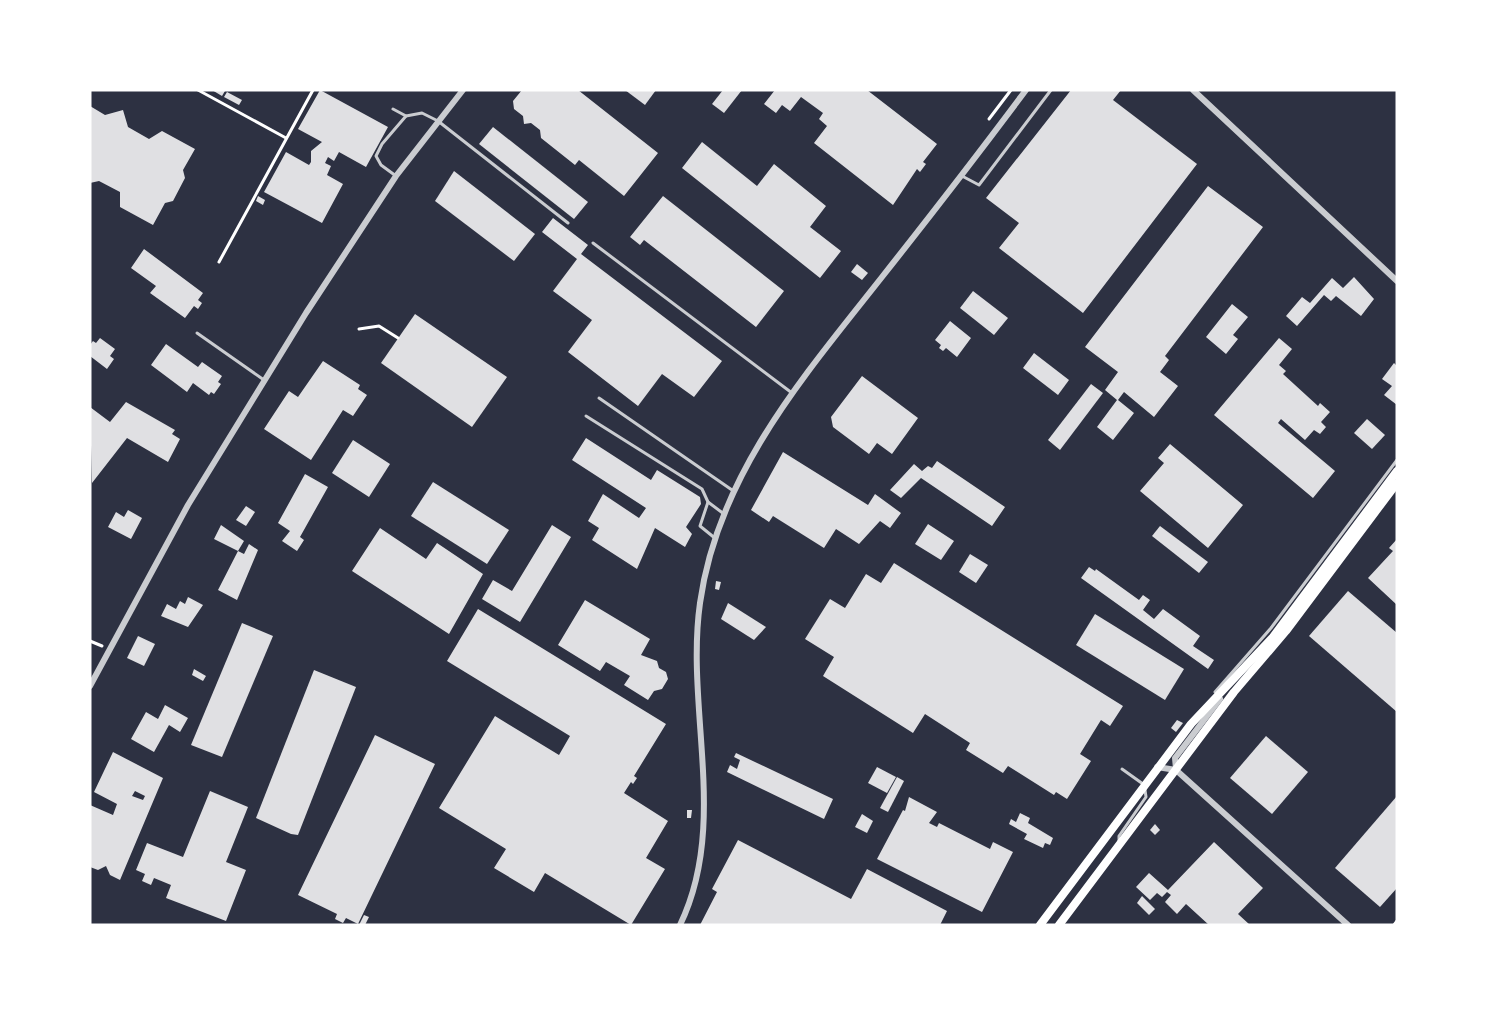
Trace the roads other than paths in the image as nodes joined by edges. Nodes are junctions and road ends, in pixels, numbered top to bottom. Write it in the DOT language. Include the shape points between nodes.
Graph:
graph roads {
  1 [pos="463,90"];
  2 [pos="1026,90"];
  3 [pos="1051,90"];
  4 [pos="1193,90"];
  5 [pos="393,109"];
  6 [pos="406,116"];
  7 [pos="438,121"];
  8 [pos="396,176"];
  9 [pos="962,176"];
  10 [pos="568,223"];
  11 [pos="593,243"];
  12 [pos="1397,281"];
  13 [pos="197,333"];
  14 [pos="265,381"];
  15 [pos="792,393"];
  16 [pos="599,398"];
  17 [pos="586,416"];
  18 [pos="1397,460"];
  19 [pos="1397,471"];
  20 [pos="1397,483"];
  21 [pos="732,490"];
  22 [pos="708,502"];
  23 [pos="724,513"];
  24 [pos="716,539"];
  25 [pos="92,674"];
  26 [pos="1231,684"];
  27 [pos="90,686"];
  28 [pos="1191,724"];
  29 [pos="1157,767"];
  30 [pos="1122,769"];
  31 [pos="1176,770"];
  32 [pos="1144,785"];
  33 [pos="1119,846"];
  34 [pos="680,925"];
  35 [pos="1040,925"];
  36 [pos="1059,925"];
  37 [pos="1348,925"];
  1 -- 7 [label="street"];
  2 -- 9 [label="street"];
  3 -- 9 [label="lane" via="979,185"];
  4 -- 12 [label="street"];
  5 -- 6 [label="lane"];
  6 -- 7 [label="lane" via="422,112"];
  6 -- 8 [label="lane" via="376,156"];
  7 -- 8 [label="street"];
  7 -- 10 [label="lane"];
  8 -- 14 [label="street"];
  9 -- 15 [label="street"];
  11 -- 15 [label="lane"];
  13 -- 14 [label="lane"];
  14 -- 25 [label="street" via="188,505"];
  15 -- 21 [label="street"];
  16 -- 21 [label="lane"];
  17 -- 22 [label="lane" via="702,489"];
  18 -- 28 [label="lane" via="1271,628"];
  19 -- 26 [label="main road" via="1273,637"];
  20 -- 31 [label="main road"];
  21 -- 23 [label="street"];
  22 -- 23 [label="lane"];
  22 -- 24 [label="lane" via="700,526"];
  23 -- 24 [label="street"];
  24 -- 34 [label="street" via="700,602 697,650 705,819 700,862"];
  25 -- 27 [label="street"];
  26 -- 28 [label="main road"];
  26 -- 31 [label="street" via="1175,758"];
  28 -- 29 [label="main road"];
  29 -- 31 [label="street"];
  29 -- 32 [label="main road"];
  30 -- 32 [label="lane"];
  31 -- 33 [label="main road"];
  31 -- 37 [label="street"];
  32 -- 33 [label="lane" via="1146,797 1119,836"];
  32 -- 35 [label="main road"];
  33 -- 36 [label="main road"];
}
